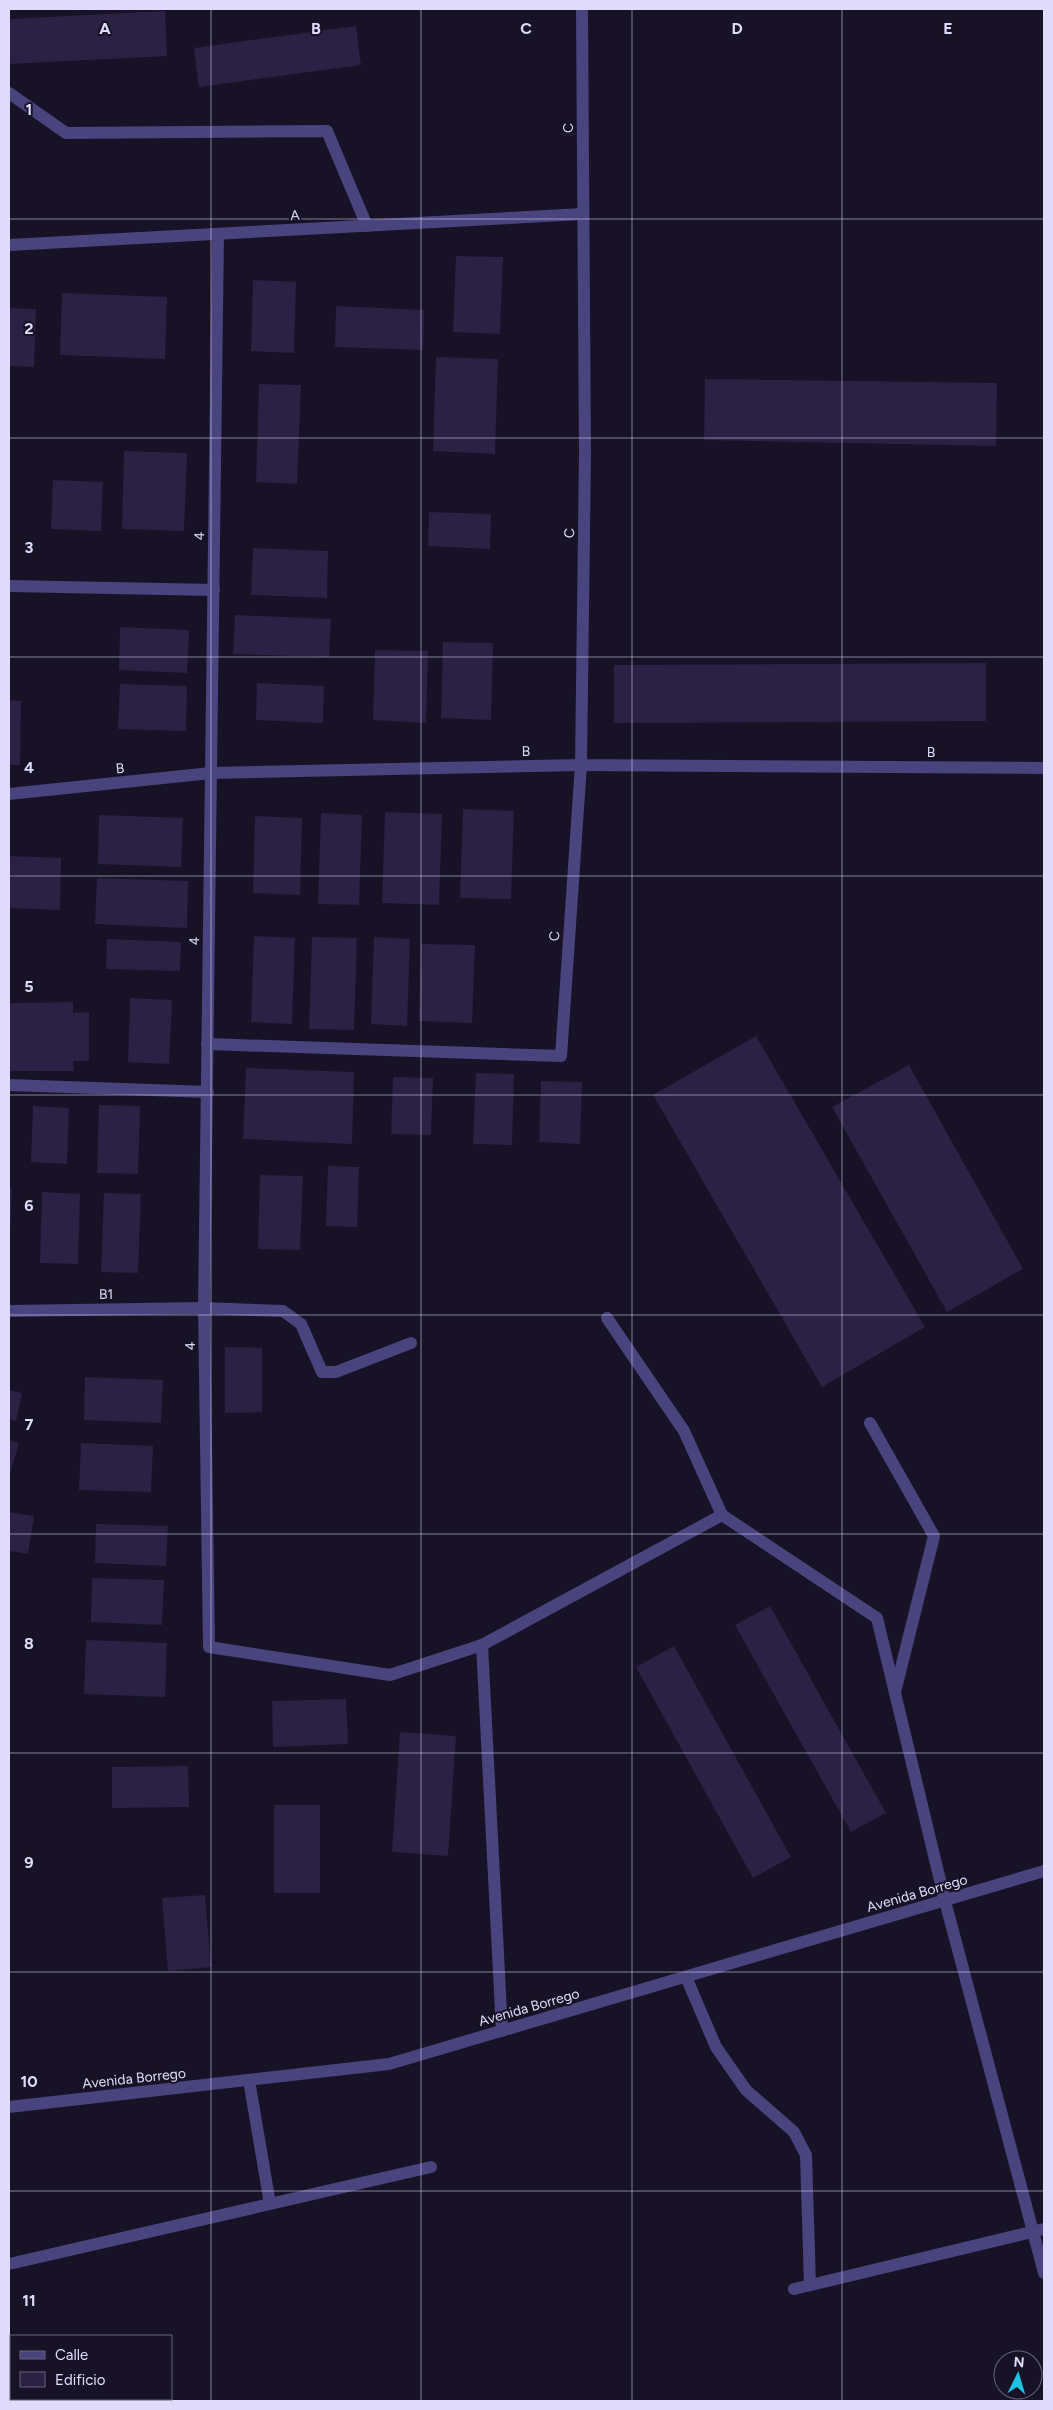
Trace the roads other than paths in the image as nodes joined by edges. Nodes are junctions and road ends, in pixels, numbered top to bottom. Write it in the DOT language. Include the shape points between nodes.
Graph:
graph roads {
  1 [pos="582,9"];
  2 [pos="9,93"];
  3 [pos="583,214"];
  4 [pos="366,226"];
  5 [pos="218,235"];
  6 [pos="9,245"];
  7 [pos="9,586"];
  8 [pos="214,590"];
  9 [pos="581,765"];
  10 [pos="1044,768"];
  11 [pos="211,773"];
  12 [pos="9,794"];
  13 [pos="207,1044"];
  14 [pos="9,1085"];
  15 [pos="208,1092"];
  16 [pos="204,1308"];
  17 [pos="9,1311"];
  18 [pos="606,1318"];
  19 [pos="411,1344"];
  20 [pos="870,1423"];
  21 [pos="722,1515"];
  22 [pos="482,1645"];
  23 [pos="895,1692"];
  24 [pos="1044,1872"];
  25 [pos="945,1901"];
  26 [pos="686,1977"];
  27 [pos="502,2031"];
  28 [pos="249,2080"];
  29 [pos="9,2107"];
  30 [pos="431,2167"];
  31 [pos="270,2204"];
  32 [pos="1039,2230"];
  33 [pos="9,2264"];
  34 [pos="1044,2273"];
  35 [pos="810,2285"];
  36 [pos="794,2289"];
  1 -- 3 [label="street, C"];
  2 -- 4 [label="street" via="66,133 327,131"];
  3 -- 4 [label="street, A"];
  3 -- 9 [label="street, C" via="585,454"];
  4 -- 5 [label="street, A"];
  5 -- 6 [label="street, A"];
  5 -- 8 [label="street, 4"];
  7 -- 8 [label="street"];
  8 -- 11 [label="street, 4"];
  9 -- 10 [label="street, B"];
  9 -- 11 [label="street, B"];
  9 -- 13 [label="street, C" via="561,1056"];
  11 -- 12 [label="street, B"];
  11 -- 13 [label="street, 4"];
  13 -- 15 [label="street, 4"];
  14 -- 15 [label="street"];
  15 -- 16 [label="street, 4"];
  16 -- 17 [label="street, B1"];
  16 -- 19 [label="street, B1" via="283,1311 301,1324 322,1372 336,1372"];
  16 -- 22 [label="street, 4" via="209,1647 390,1675"];
  18 -- 21 [label="street" via="684,1432"];
  20 -- 23 [label="street" via="934,1536"];
  21 -- 22 [label="street"];
  21 -- 23 [label="street" via="877,1618"];
  22 -- 27 [label="street"];
  23 -- 25 [label="street"];
  24 -- 25 [label="street, Avenida Borrego"];
  25 -- 26 [label="street, Avenida Borrego"];
  25 -- 32 [label="street"];
  26 -- 27 [label="street, Avenida Borrego"];
  26 -- 35 [label="street" via="716,2048 746,2090 794,2132 806,2155"];
  27 -- 28 [label="street, Avenida Borrego" via="389,2064"];
  28 -- 29 [label="street, Avenida Borrego"];
  28 -- 31 [label="street"];
  30 -- 31 [label="street"];
  31 -- 33 [label="street"];
  32 -- 34 [label="street"];
  32 -- 35 [label="street"];
  35 -- 36 [label="street"];
}
